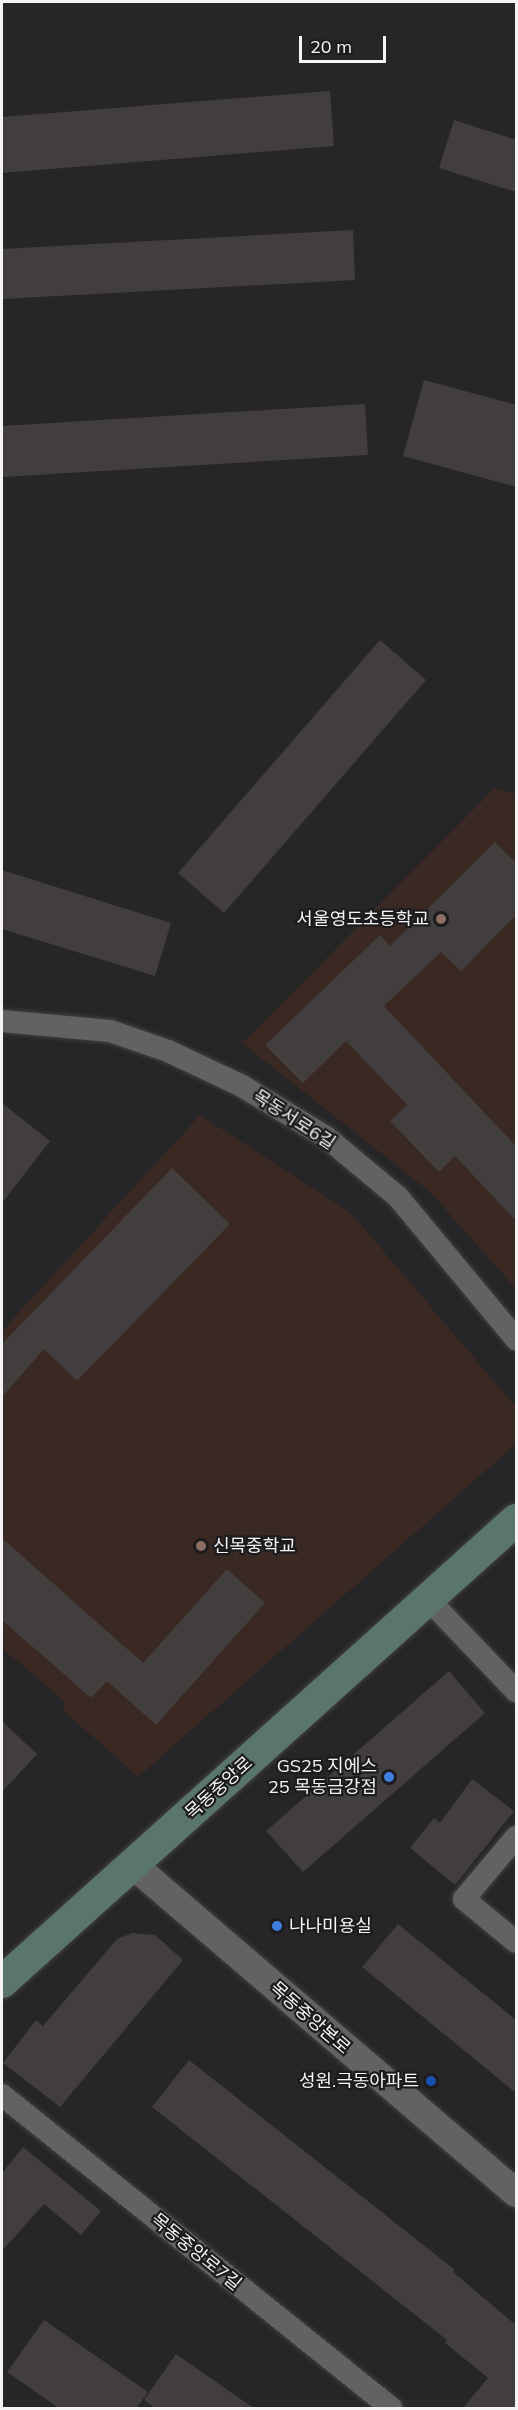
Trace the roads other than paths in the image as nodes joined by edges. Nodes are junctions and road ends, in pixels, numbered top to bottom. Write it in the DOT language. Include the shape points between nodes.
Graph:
graph roads {
  1 [pos="2,1021"];
  2 [pos="516,1339"];
  3 [pos="516,1520"];
  4 [pos="429,1600"];
  5 [pos="516,1691"];
  6 [pos="516,1837"];
  7 [pos="133,1865"];
  8 [pos="516,1942"];
  9 [pos="2,1982"];
  10 [pos="2,2095"];
  11 [pos="516,2193"];
  12 [pos="391,2409"];
  1 -- 2 [label="street, 목동서로6길" via="110,1030 168,1051 242,1086 326,1137 398,1197"];
  3 -- 4 [label="main road, 목동중앙로"];
  4 -- 5 [label="street"];
  4 -- 7 [label="main road, 목동중앙로"];
  6 -- 8 [label="street" via="464,1899"];
  7 -- 9 [label="main road, 목동중앙로"];
  7 -- 11 [label="street, 목동중앙본로"];
  10 -- 12 [label="street, 목동중앙로7길"];
}
